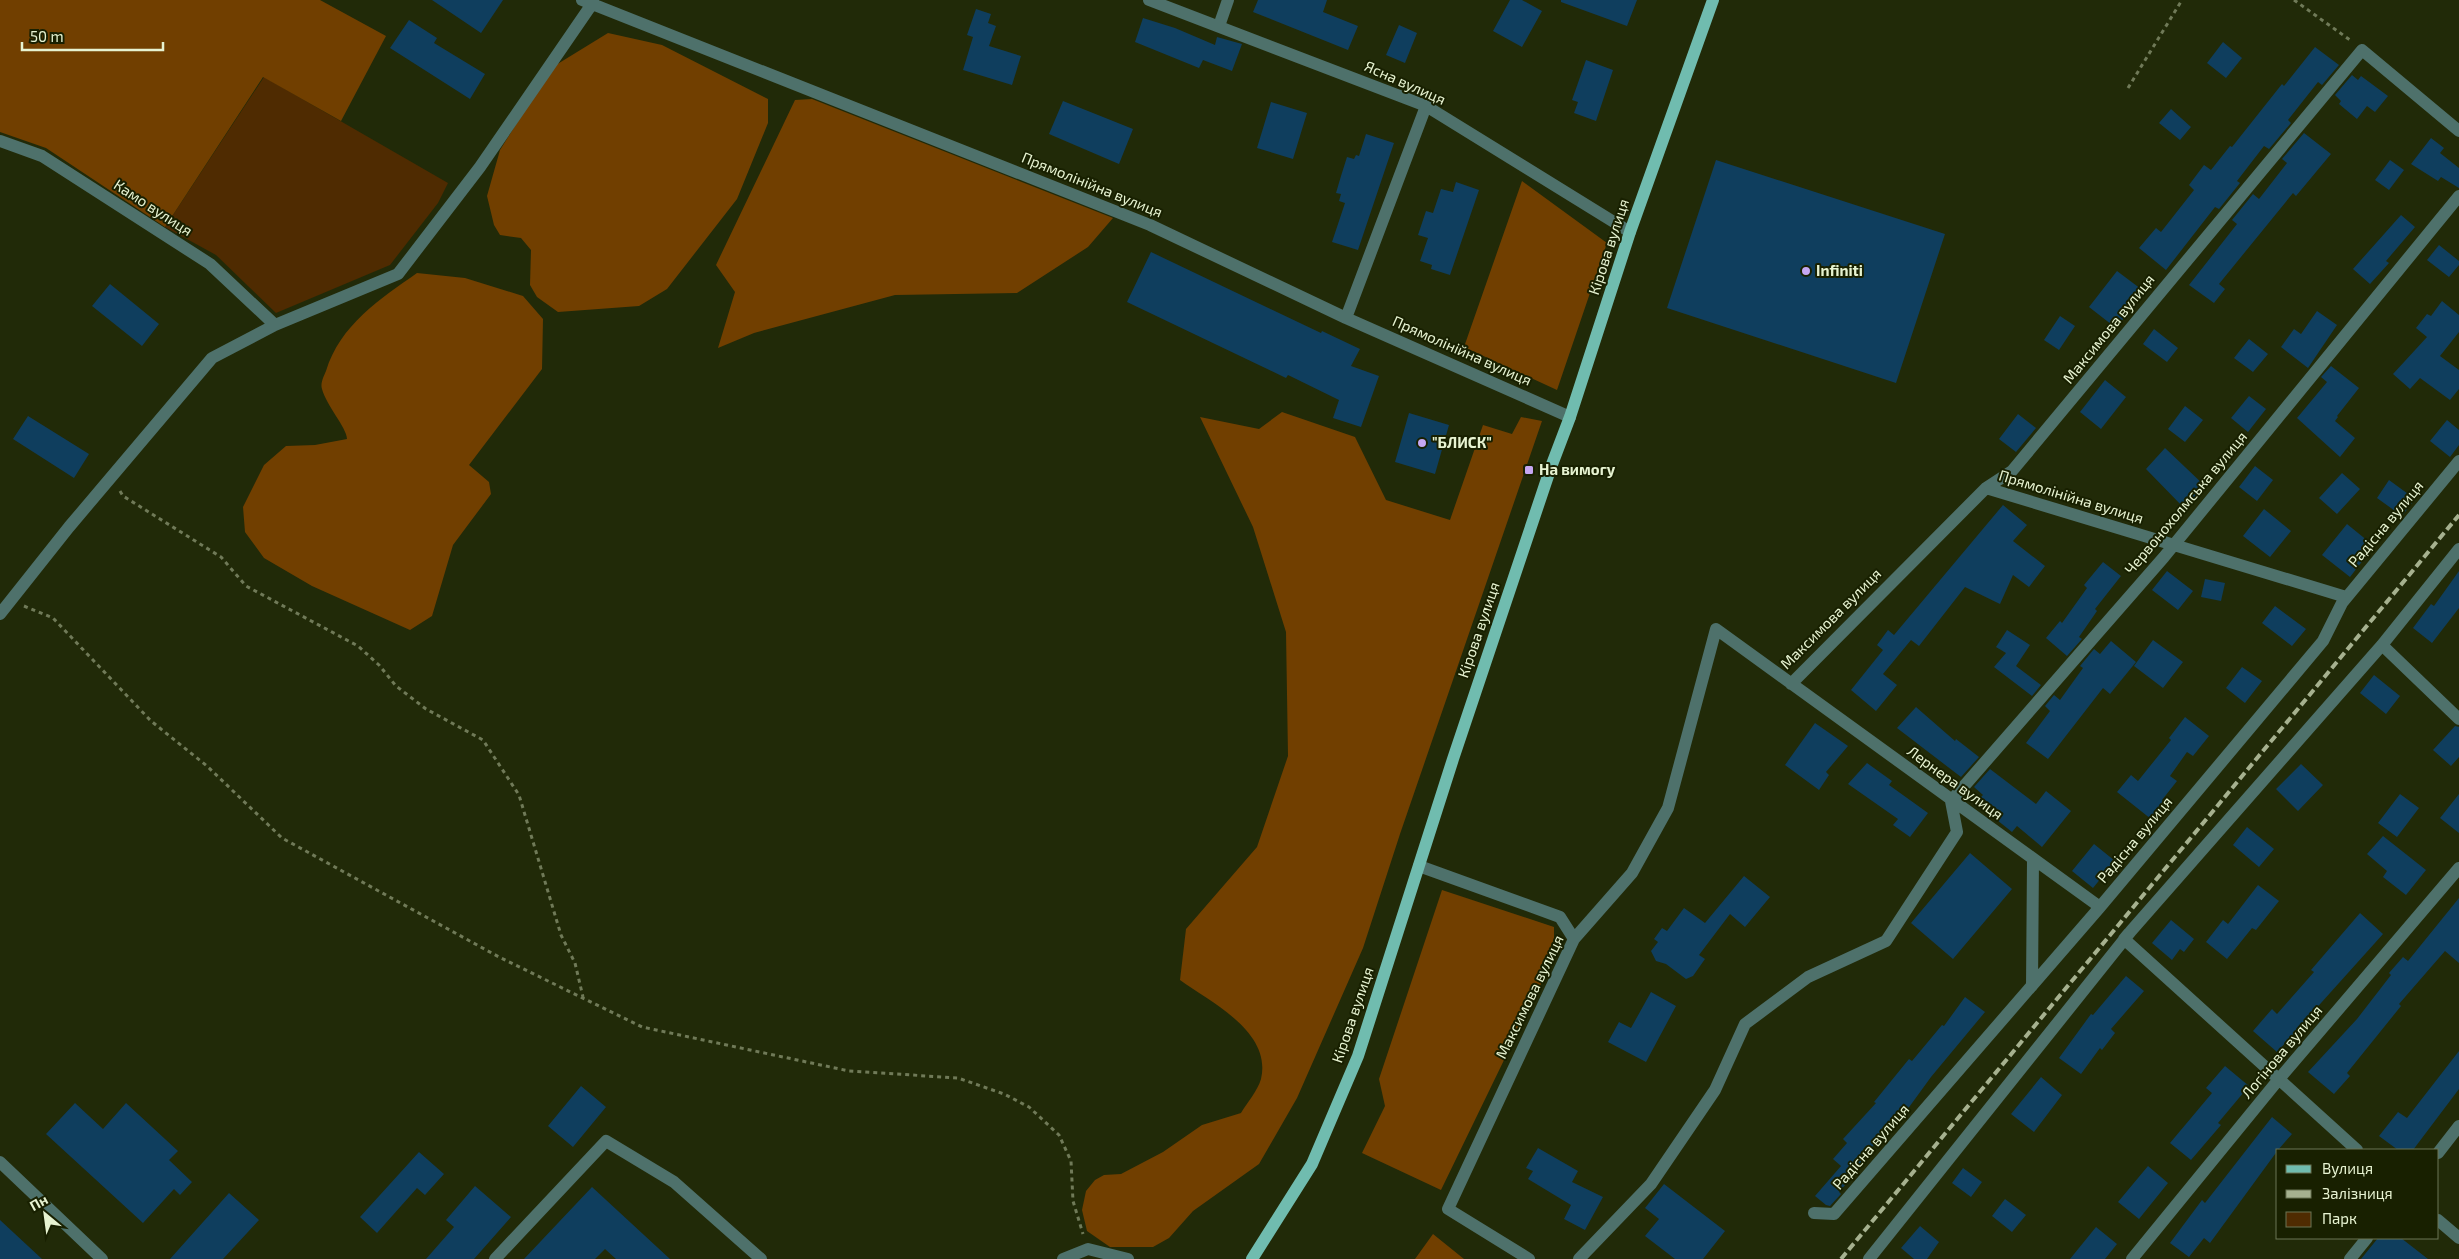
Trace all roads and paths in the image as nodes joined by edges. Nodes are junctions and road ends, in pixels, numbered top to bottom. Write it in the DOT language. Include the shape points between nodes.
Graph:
graph roads {
  1 [pos="1150,0"];
  2 [pos="1228,0"];
  3 [pos="1713,0"];
  4 [pos="2182,0"];
  5 [pos="2294,0"];
  6 [pos="589,1"];
  7 [pos="1219,26"];
  8 [pos="2362,50"];
  9 [pos="2128,88"];
  10 [pos="1426,106"];
  11 [pos="2459,131"];
  12 [pos="0,141"];
  13 [pos="2459,196"];
  14 [pos="1630,232"];
  15 [pos="1346,318"];
  16 [pos="275,325"];
  17 [pos="1570,418"];
  18 [pos="2459,461"];
  19 [pos="113,475"];
  20 [pos="1986,488"];
  21 [pos="2173,546"];
  22 [pos="2459,549"];
  23 [pos="2346,597"];
  24 [pos="10,600"];
  25 [pos="0,614"];
  26 [pos="2382,644"];
  27 [pos="1791,684"];
  28 [pos="2459,719"];
  29 [pos="1951,801"];
  30 [pos="2033,860"];
  31 [pos="1419,866"];
  32 [pos="2459,868"];
  33 [pos="2100,908"];
  34 [pos="2128,935"];
  35 [pos="1574,939"];
  36 [pos="2032,986"];
  37 [pos="583,998"];
  38 [pos="2279,1079"];
  39 [pos="2459,1126"];
  40 [pos="2356,1149"];
  41 [pos="2439,1152"];
  42 [pos="0,1162"];
  43 [pos="1814,1214"];
  44 [pos="2439,1221"];
  45 [pos="2459,1238"];
  46 [pos="2366,1239"];
  47 [pos="1088,1249"];
  48 [pos="102,1259"];
  49 [pos="495,1259"];
  50 [pos="761,1259"];
  51 [pos="1063,1259"];
  52 [pos="1128,1259"];
  53 [pos="1252,1259"];
  54 [pos="1529,1259"];
  55 [pos="1579,1259"];
  56 [pos="1869,1259"];
  57 [pos="2132,1259"];
  58 [pos="2350,1259"];
  1 -- 7 [label="street, Ясна вулиця"];
  2 -- 7 [label="street"];
  3 -- 14 [label="main road, Кірова вулиця"];
  4 -- 9 [label="path"];
  5 -- 8 [label="path"];
  6 -- 15 [label="street, Прямолінійна вулиця" via="1150,225"];
  6 -- 16 [label="street" via="480,167 398,274"];
  7 -- 10 [label="street, Ясна вулиця"];
  8 -- 11 [label="street"];
  8 -- 20 [label="street, Максимова вулиця" via="2012,471"];
  10 -- 14 [label="street, Ясна вулиця"];
  10 -- 15 [label="street"];
  12 -- 16 [label="street, Камо вулиця" via="42,156 210,264"];
  13 -- 21 [label="street, Червонохолмська вулиця"];
  14 -- 17 [label="main road, Кірова вулиця"];
  15 -- 17 [label="street, Прямолінійна вулиця"];
  16 -- 19 [label="street" via="212,358"];
  17 -- 31 [label="main road, Кірова вулиця"];
  18 -- 23 [label="street, Радісна вулиця"];
  19 -- 24 [label="street"];
  19 -- 37 [label="path" via="123,496 221,557 246,586 358,646 396,686 426,709 483,740 519,795 562,935 575,963"];
  20 -- 21 [label="street, Прямолінійна вулиця"];
  20 -- 27 [label="street, Максимова вулиця"];
  21 -- 23 [label="street, Прямолінійна вулиця"];
  21 -- 29 [label="street, Червонохолмська вулиця"];
  22 -- 26 [label="street"];
  23 -- 33 [label="street, Радісна вулиця" via="2323,641"];
  24 -- 25 [label="street"];
  24 -- 37 [label="path" via="53,618 151,721 207,766 282,838 490,952"];
  26 -- 28 [label="street"];
  26 -- 34 [label="street"];
  27 -- 29 [label="street, Лернера вулиця"];
  27 -- 35 [label="street, Максимова вулиця" via="1716,629 1668,808 1632,873"];
  29 -- 30 [label="street, Лернера вулиця"];
  29 -- 55 [label="street" via="1957,832 1886,941 1808,977 1745,1024 1715,1090 1651,1184"];
  30 -- 33 [label="street, Лернера вулиця"];
  30 -- 36 [label="street"];
  31 -- 35 [label="street" via="1560,917"];
  31 -- 53 [label="main road, Кірова вулиця" via="1355,1065 1312,1164"];
  32 -- 38 [label="street, Логінова вулиця"];
  33 -- 36 [label="street, Радісна вулиця"];
  34 -- 38 [label="street"];
  34 -- 56 [label="street"];
  35 -- 54 [label="street, Максимова вулиця" via="1448,1209"];
  36 -- 43 [label="street, Радісна вулиця" via="1834,1214"];
  37 -- 47 [label="path" via="642,1028 848,1071 958,1078 1004,1094 1029,1107 1059,1135 1071,1161 1073,1201"];
  38 -- 40 [label="street"];
  38 -- 57 [label="street, Логінова вулиця"];
  39 -- 41 [label="street"];
  42 -- 48 [label="street"];
  44 -- 45 [label="street"];
  46 -- 58 [label="street"];
  47 -- 51 [label="street"];
  47 -- 52 [label="street"];
  49 -- 50 [label="street" via="606,1141 674,1182"];
}
